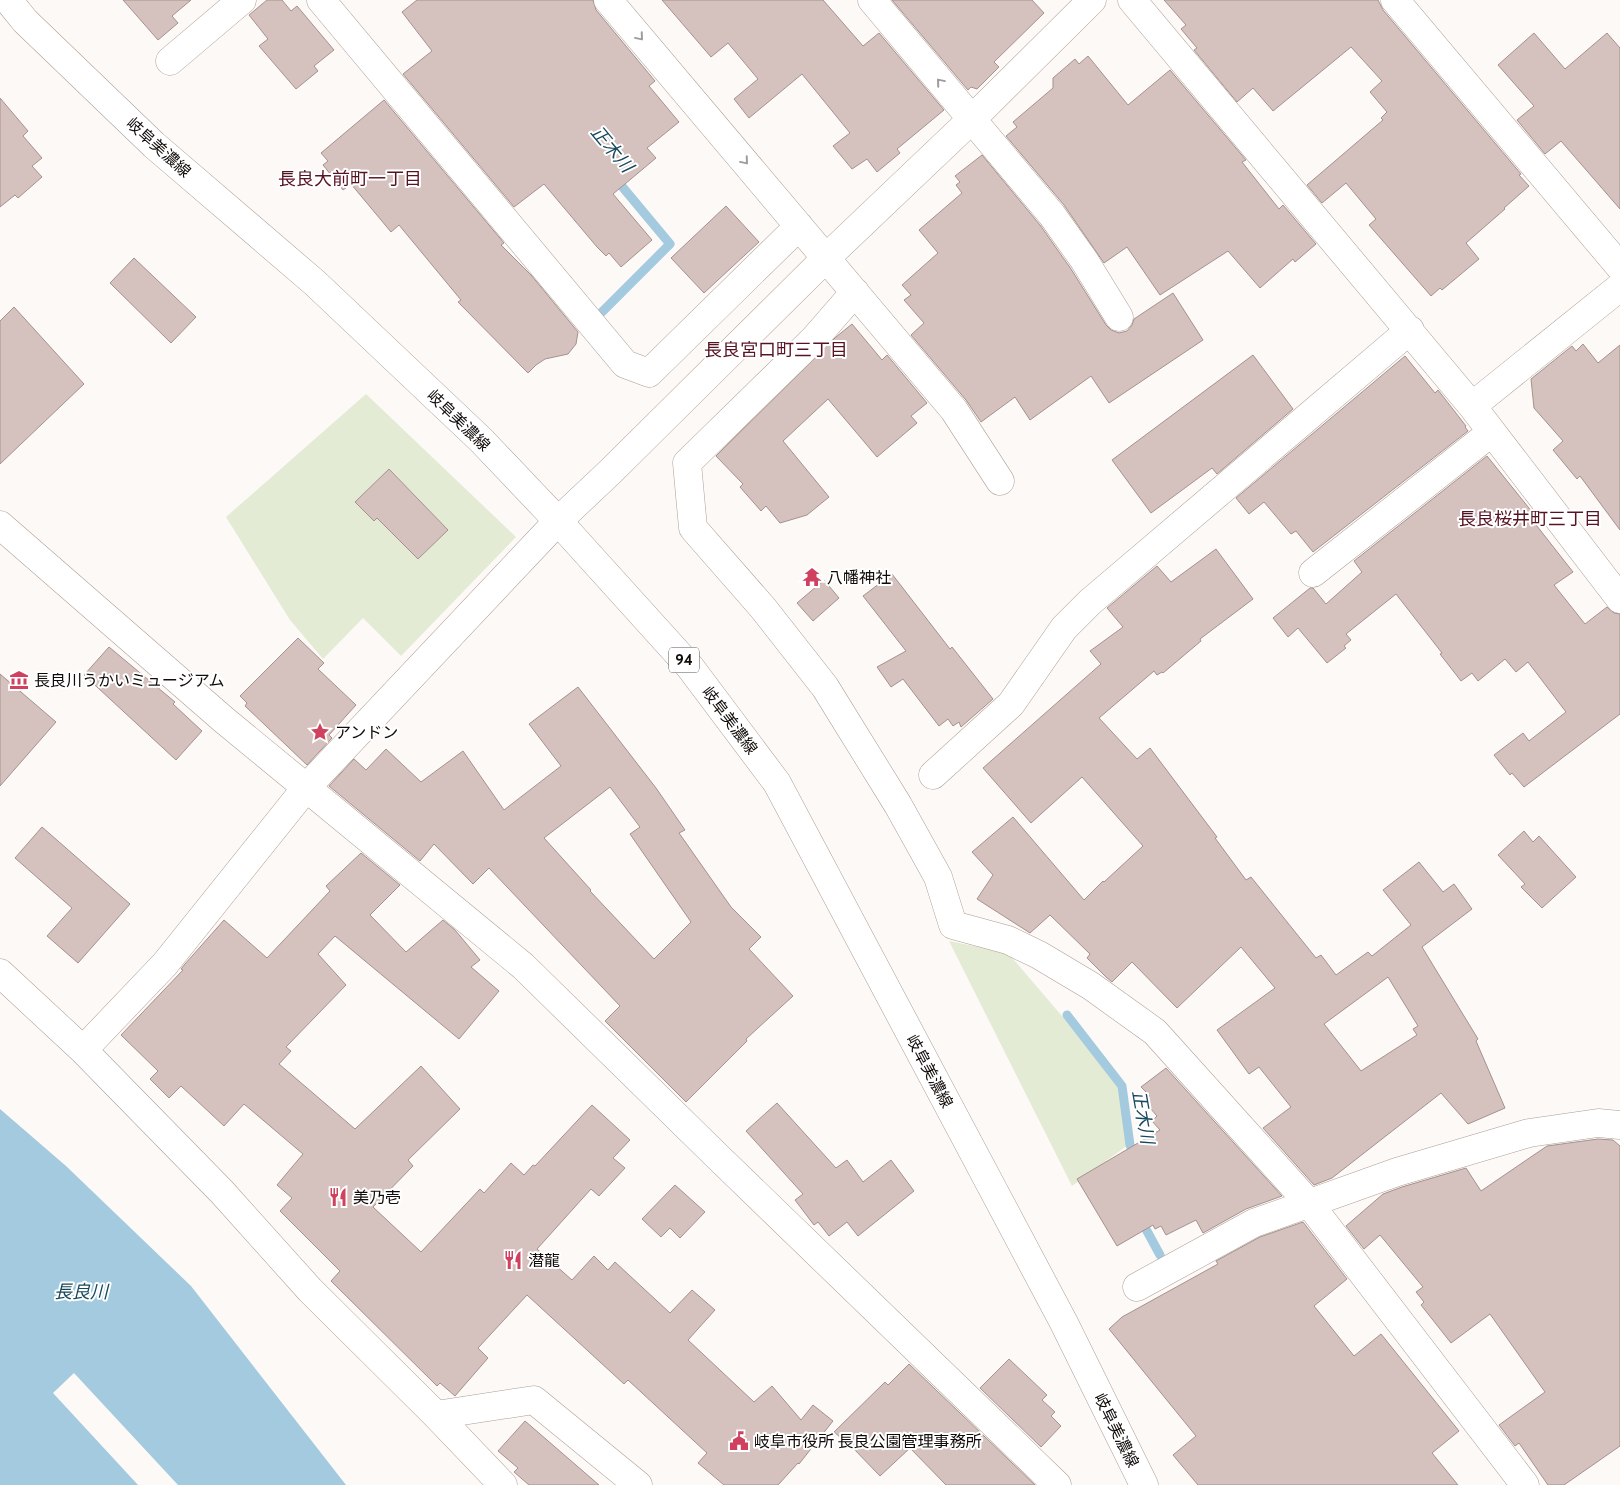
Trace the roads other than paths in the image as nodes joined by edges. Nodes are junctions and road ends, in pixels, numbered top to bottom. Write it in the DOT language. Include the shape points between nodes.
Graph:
graph roads {
  1 [pos="8,0"];
  2 [pos="242,0"];
  3 [pos="321,0"];
  4 [pos="608,0"];
  5 [pos="872,0"];
  6 [pos="1092,0"];
  7 [pos="1132,0"];
  8 [pos="1395,0"];
  9 [pos="170,61"];
  10 [pos="971,120"];
  11 [pos="799,226"];
  12 [pos="826,258"];
  13 [pos="1620,267"];
  14 [pos="1620,287"];
  15 [pos="855,292"];
  16 [pos="1119,317"];
  17 [pos="1410,330"];
  18 [pos="1472,406"];
  19 [pos="1492,432"];
  20 [pos="1000,481"];
  21 [pos="558,521"];
  22 [pos="0,525"];
  23 [pos="1313,573"];
  24 [pos="1620,599"];
  25 [pos="933,775"];
  26 [pos="306,788"];
  27 [pos="0,973"];
  28 [pos="83,1050"];
  29 [pos="1620,1107"];
  30 [pos="1609,1124"];
  31 [pos="1308,1202"];
  32 [pos="1137,1287"];
  33 [pos="436,1415"];
  34 [pos="503,1485"];
  35 [pos="638,1485"];
  36 [pos="1057,1485"];
  37 [pos="1144,1485"];
  38 [pos="1525,1485"];
  1 -- 21 [label="street, 岐阜美濃線 / 94" via="25,21 154,145 322,289 481,440"];
  2 -- 9 [label="street"];
  3 -- 11 [label="street" via="625,364 648,373"];
  4 -- 11 [label="street, one-way"];
  10 -- 5 [label="street, one-way"];
  6 -- 10 [label="street"];
  7 -- 17 [label="street"];
  8 -- 13 [label="street"];
  10 -- 12 [label="street"];
  10 -- 16 [label="street" via="1052,215"];
  11 -- 12 [label="street"];
  12 -- 15 [label="street"];
  12 -- 21 [label="street"];
  14 -- 18 [label="street"];
  15 -- 20 [label="street" via="954,410"];
  15 -- 31 [label="street" via="815,338 687,463 693,528 763,608 825,687 938,877 953,925 1008,940 1039,955 1155,1032"];
  17 -- 18 [label="street"];
  17 -- 25 [label="street" via="1090,602 1064,628 1011,704"];
  18 -- 19 [label="street"];
  19 -- 23 [label="street"];
  19 -- 24 [label="street"];
  21 -- 26 [label="street"];
  21 -- 37 [label="street, 岐阜美濃線 / 94" via="690,666 777,783 1064,1323"];
  22 -- 26 [label="street"];
  26 -- 28 [label="street" via="165,964"];
  26 -- 36 [label="street" via="523,966"];
  27 -- 28 [label="street"];
  28 -- 33 [label="street" via="222,1192 310,1290"];
  29 -- 30 [label="street"];
  30 -- 31 [label="street" via="1528,1133"];
  31 -- 32 [label="street" via="1254,1223"];
  31 -- 38 [label="street"];
  33 -- 34 [label="street"];
  33 -- 35 [label="street" via="534,1400"];
}
